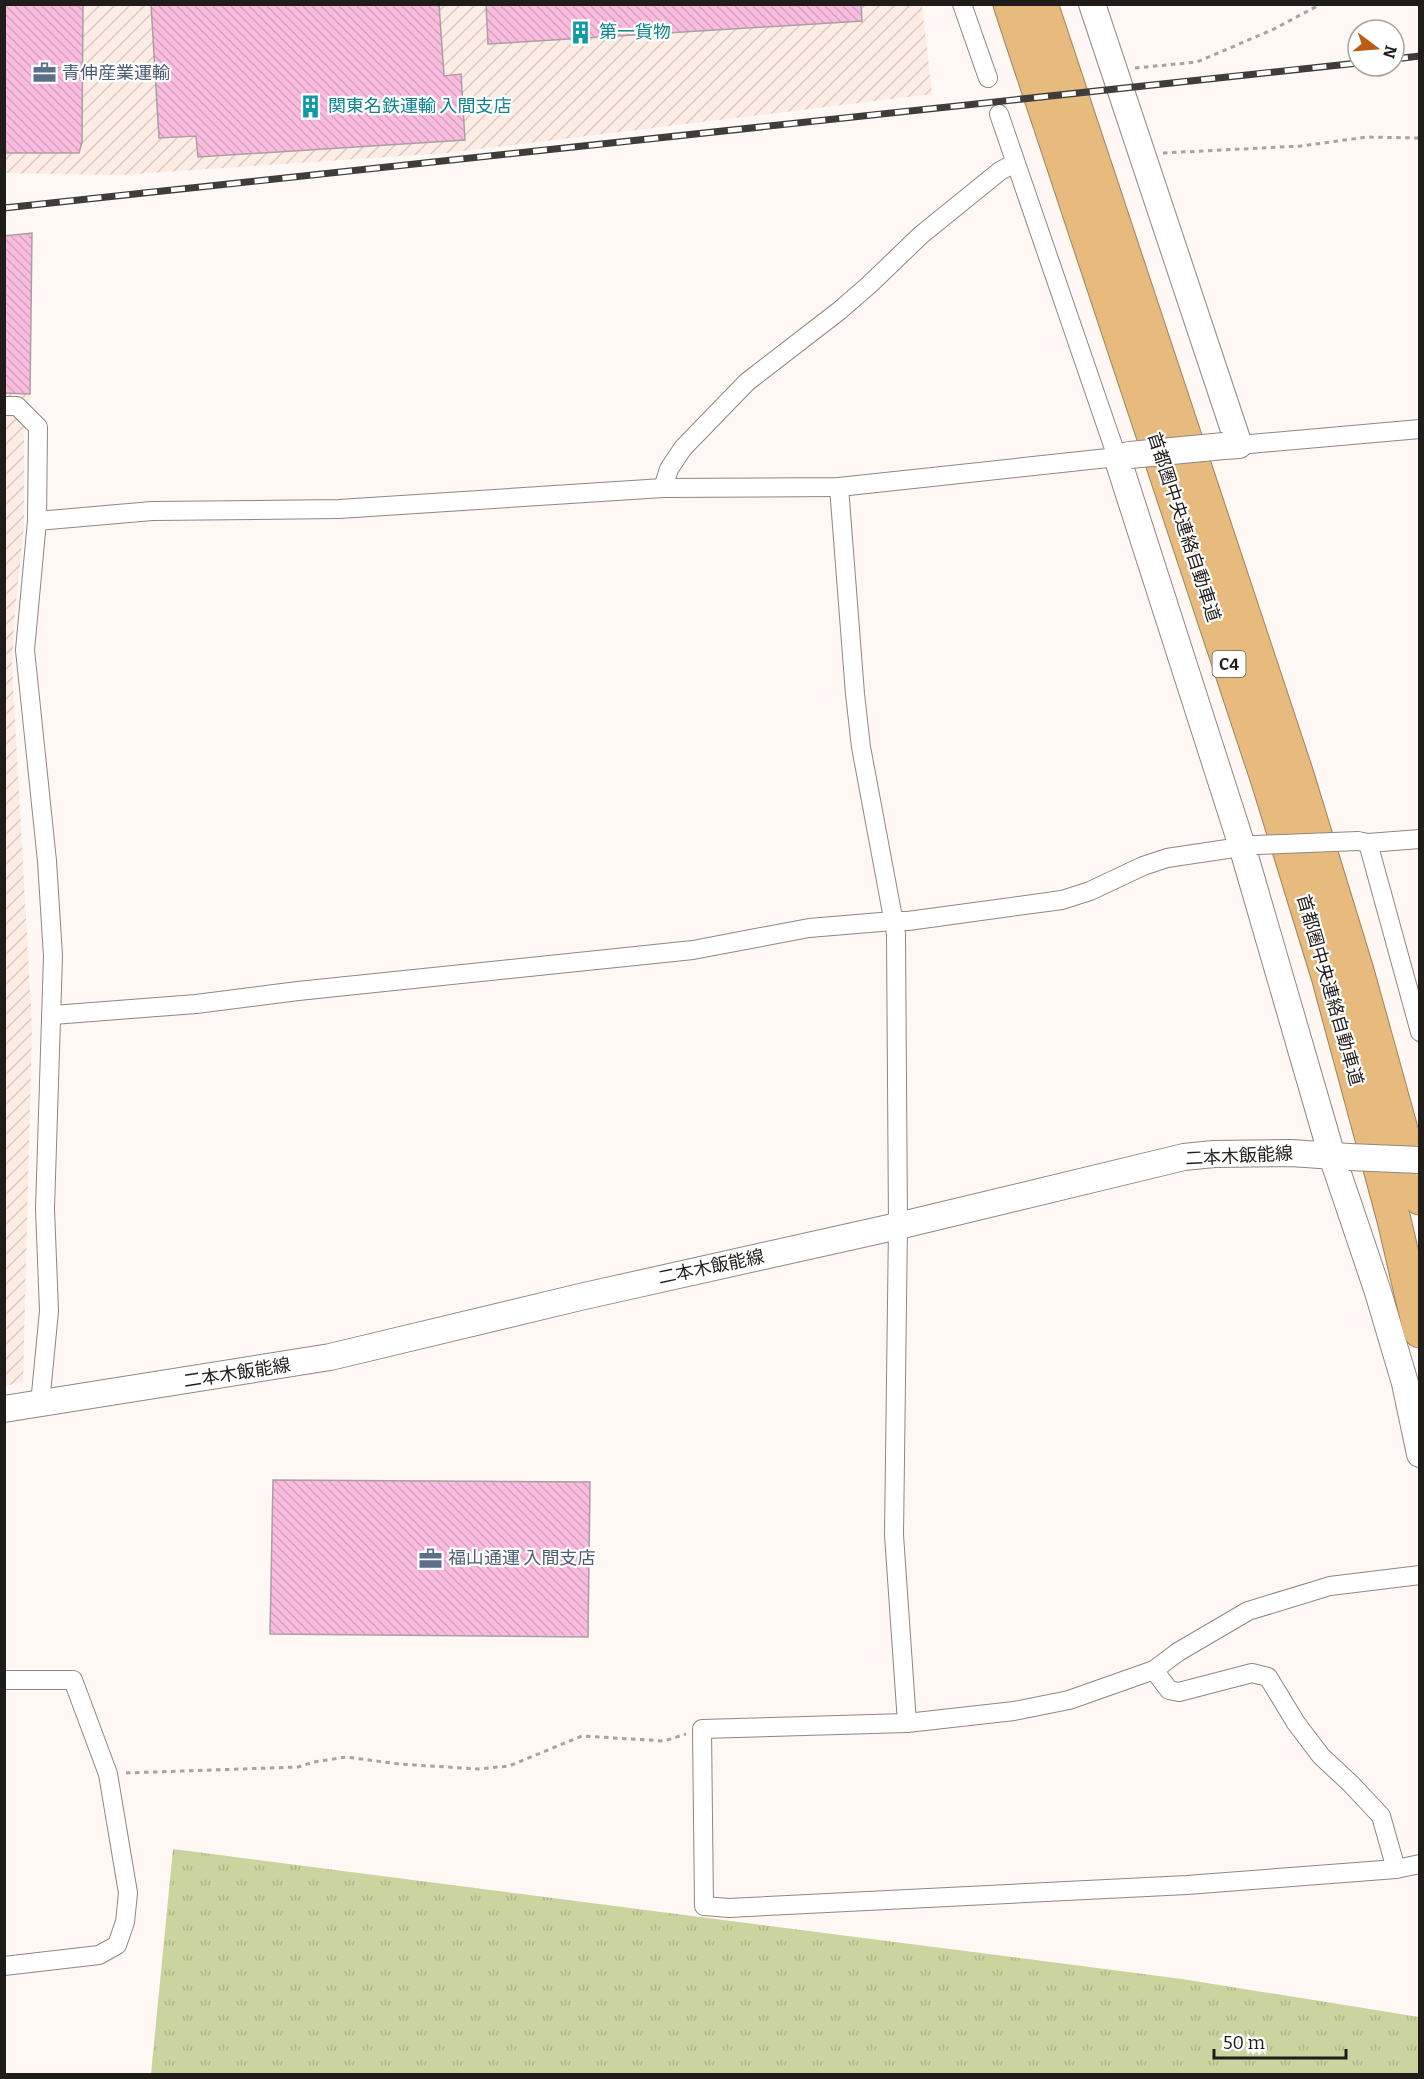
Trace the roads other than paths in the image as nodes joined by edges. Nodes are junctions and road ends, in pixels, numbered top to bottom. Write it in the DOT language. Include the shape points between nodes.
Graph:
graph roads {
  1 [pos="962,4"];
  2 [pos="1010,4"];
  3 [pos="1041,4"];
  4 [pos="1092,4"];
  5 [pos="988,78"];
  6 [pos="999,114"];
  7 [pos="1015,163"];
  8 [pos="4,406"];
  9 [pos="1419,429"];
  10 [pos="1232,445"];
  11 [pos="1123,456"];
  12 [pos="839,487"];
  13 [pos="663,488"];
  14 [pos="38,520"];
  15 [pos="1419,839"];
  16 [pos="1363,842"];
  17 [pos="1249,845"];
  18 [pos="893,921"];
  19 [pos="52,1015"];
  20 [pos="1419,1032"];
  21 [pos="1340,1157"];
  22 [pos="1419,1161"];
  23 [pos="1419,1198"];
  24 [pos="898,1226"];
  25 [pos="1419,1331"];
  26 [pos="40,1404"];
  27 [pos="4,1409"];
  28 [pos="1419,1454"];
  29 [pos="1419,1575"];
  30 [pos="1154,1670"];
  31 [pos="4,1680"];
  32 [pos="907,1723"];
  33 [pos="1419,1864"];
  34 [pos="1396,1869"];
  35 [pos="4,1966"];
  1 -- 5 [label="street"];
  2 -- 25 [label="highway, 首都圏中央連絡自動車道 / C4" via="1307,907 1394,1220"];
  3 -- 23 [label="highway, 首都圏中央連絡自動車道 / C4" via="1296,772 1358,971"];
  4 -- 10 [label="street" via="1143,154"];
  6 -- 7 [label="street"];
  7 -- 11 [label="street"];
  7 -- 13 [label="street" via="921,235 839,311 747,382 683,448 669,469"];
  8 -- 14 [label="street" via="17,406 38,427"];
  9 -- 10 [label="street"];
  10 -- 11 [label="street, bridge"];
  11 -- 12 [label="street"];
  11 -- 17 [label="street"];
  12 -- 13 [label="street"];
  12 -- 18 [label="street" via="860,736"];
  13 -- 14 [label="street" via="339,509 152,511"];
  14 -- 19 [label="street" via="25,650 47,861"];
  15 -- 16 [label="street"];
  16 -- 17 [label="street, bridge"];
  16 -- 20 [label="street"];
  17 -- 18 [label="street" via="1167,858 1062,900"];
  17 -- 21 [label="street"];
  18 -- 19 [label="street" via="809,928 683,952 196,1004"];
  18 -- 24 [label="street" via="897,963"];
  19 -- 26 [label="street" via="45,1209 49,1311"];
  21 -- 22 [label="street, 二本木飯能線, bridge"];
  21 -- 24 [label="street, 二本木飯能線" via="1291,1153 1184,1157"];
  21 -- 28 [label="street" via="1406,1383"];
  24 -- 26 [label="street, 二本木飯能線" via="625,1286 330,1358"];
  24 -- 32 [label="street" via="894,1535"];
  26 -- 27 [label="street, 二本木飯能線"];
  29 -- 30 [label="street" via="1330,1586 1248,1611"];
  30 -- 32 [label="street" via="1068,1700 1014,1711"];
  30 -- 34 [label="street" via="1169,1690 1179,1692 1252,1673 1268,1677 1321,1756 1381,1816"];
  31 -- 35 [label="street" via="73,1680 108,1774 128,1893 125,1922 117,1945 99,1955"];
  32 -- 34 [label="street" via="702,1730 704,1906 740,1908 1187,1885"];
  33 -- 34 [label="street"];
}
